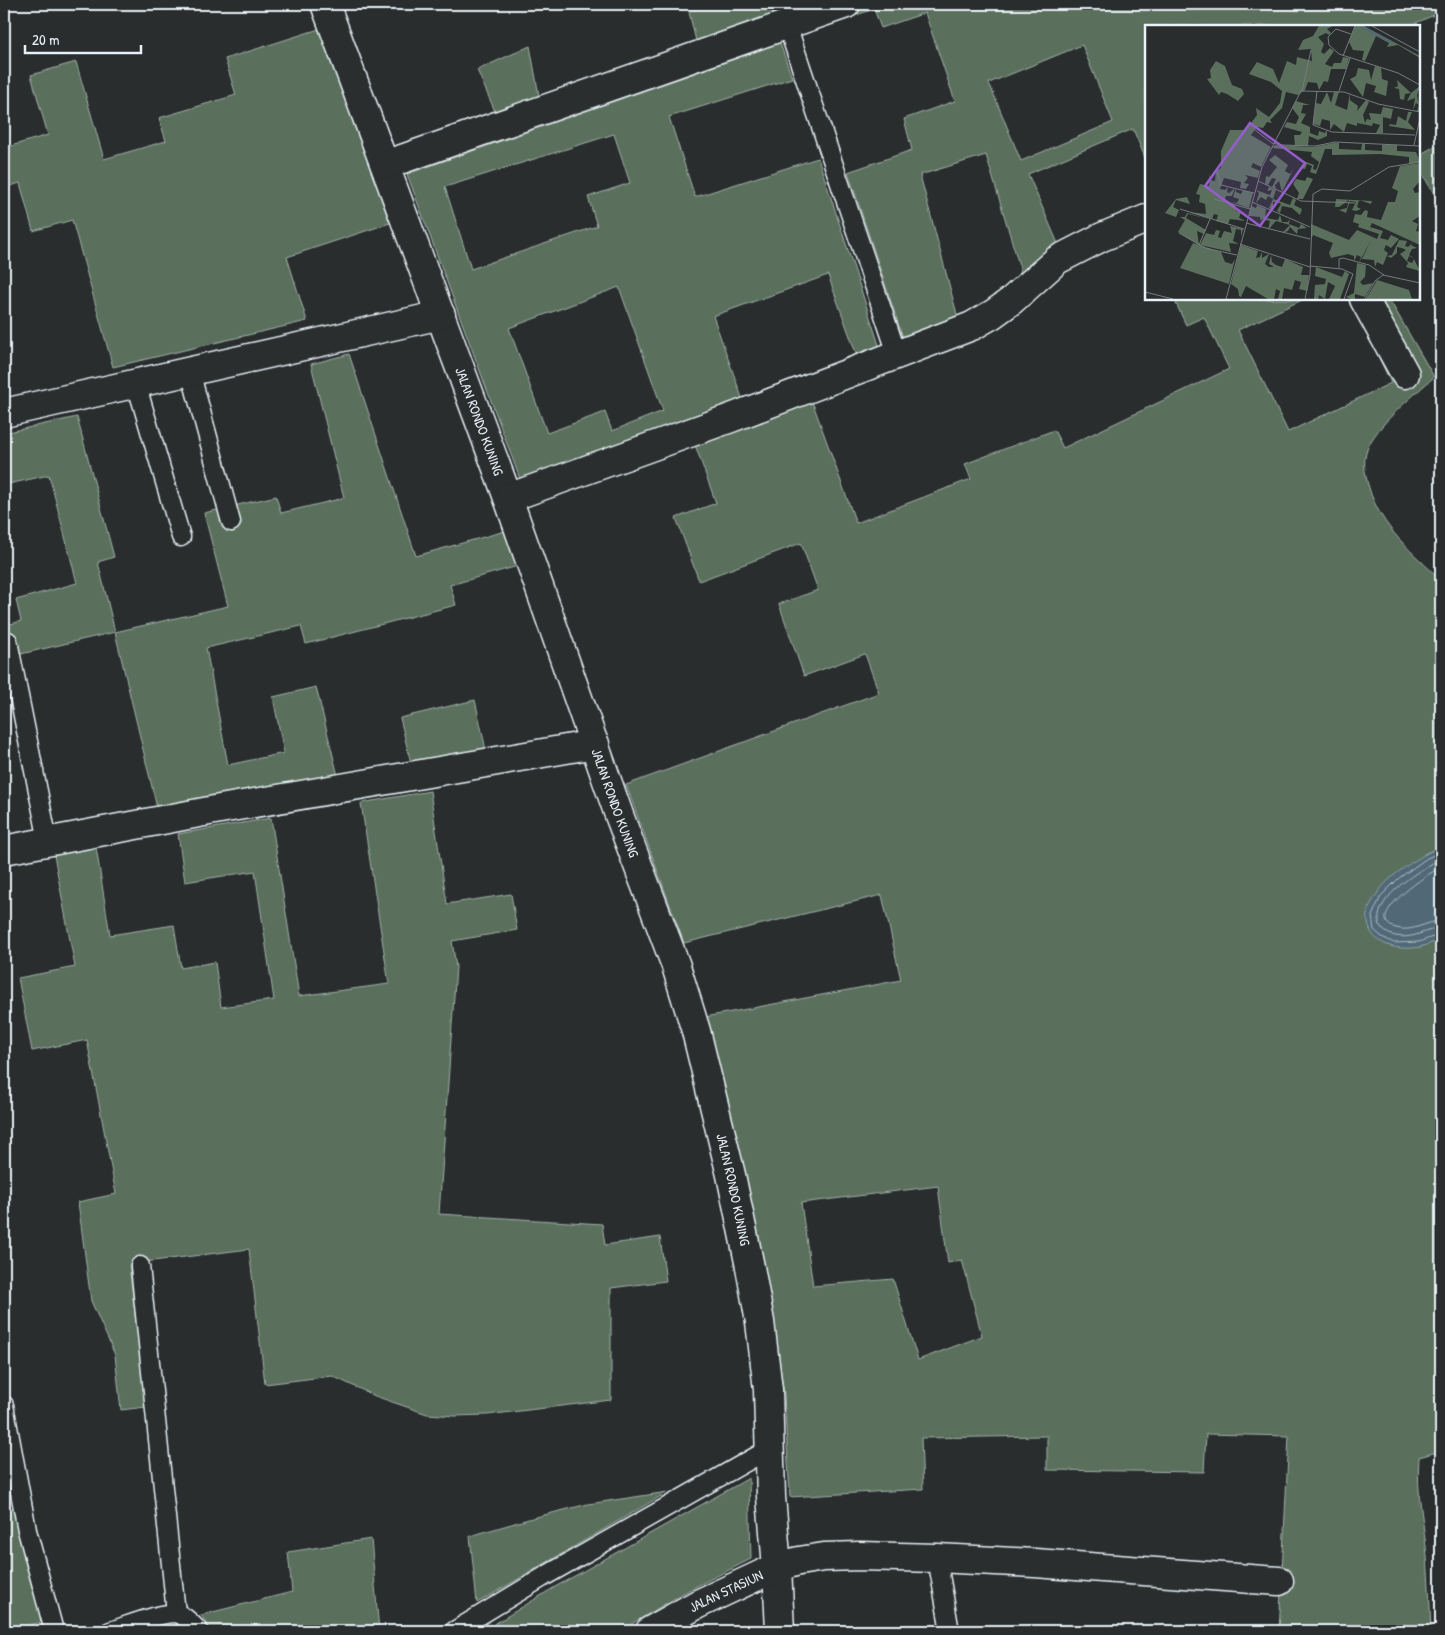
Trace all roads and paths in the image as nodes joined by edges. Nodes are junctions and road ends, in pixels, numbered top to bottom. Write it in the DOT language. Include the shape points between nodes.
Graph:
graph roads {
  1 [pos="325,4"];
  2 [pos="846,4"];
  3 [pos="787,25"];
  4 [pos="385,166"];
  5 [pos="1145,219"];
  6 [pos="1365,300"];
  7 [pos="441,315"];
  8 [pos="897,354"];
  9 [pos="190,372"];
  10 [pos="1405,374"];
  11 [pos="136,383"];
  12 [pos="4,413"];
  13 [pos="508,498"];
  14 [pos="231,522"];
  15 [pos="181,536"];
  16 [pos="8,641"];
  17 [pos="595,744"];
  18 [pos="48,841"];
  19 [pos="4,850"];
  20 [pos="140,1266"];
  21 [pos="4,1405"];
  22 [pos="769,1449"];
  23 [pos="937,1558"];
  24 [pos="777,1567"];
  25 [pos="1279,1581"];
  26 [pos="176,1613"];
  27 [pos="54,1631"];
  28 [pos="110,1631"];
  29 [pos="199,1631"];
  30 [pos="454,1631"];
  31 [pos="650,1631"];
  32 [pos="780,1631"];
  33 [pos="950,1631"];
  1 -- 4 [label="street, JALAN RONDO KUNING"];
  2 -- 3 [label="street"];
  3 -- 4 [label="street"];
  3 -- 8 [label="lane"];
  4 -- 7 [label="street, JALAN RONDO KUNING"];
  5 -- 8 [label="street" via="1057,260 1011,301 972,326"];
  6 -- 10 [label="street"];
  7 -- 9 [label="street"];
  7 -- 13 [label="street, JALAN RONDO KUNING"];
  8 -- 13 [label="street"];
  9 -- 11 [label="street"];
  9 -- 14 [label="lane"];
  11 -- 12 [label="street"];
  11 -- 15 [label="lane"];
  13 -- 17 [label="street, JALAN RONDO KUNING"];
  16 -- 18 [label="lane"];
  17 -- 18 [label="street"];
  17 -- 22 [label="street, JALAN RONDO KUNING" via="676,966 696,1032 731,1176 760,1322 768,1390"];
  18 -- 19 [label="street"];
  20 -- 26 [label="lane"];
  21 -- 27 [label="lane" via="27,1530"];
  22 -- 24 [label="street, JALAN RONDO KUNING"];
  22 -- 30 [label="lane"];
  23 -- 24 [label="street, JALAN STASIUN" via="824,1557"];
  23 -- 25 [label="street, JALAN STASIUN"];
  23 -- 33 [label="lane"];
  24 -- 31 [label="street, JALAN STASIUN" via="698,1604"];
  24 -- 32 [label="street, JALAN RONDO KUNING"];
  26 -- 28 [label="lane"];
  26 -- 29 [label="lane"];
}
